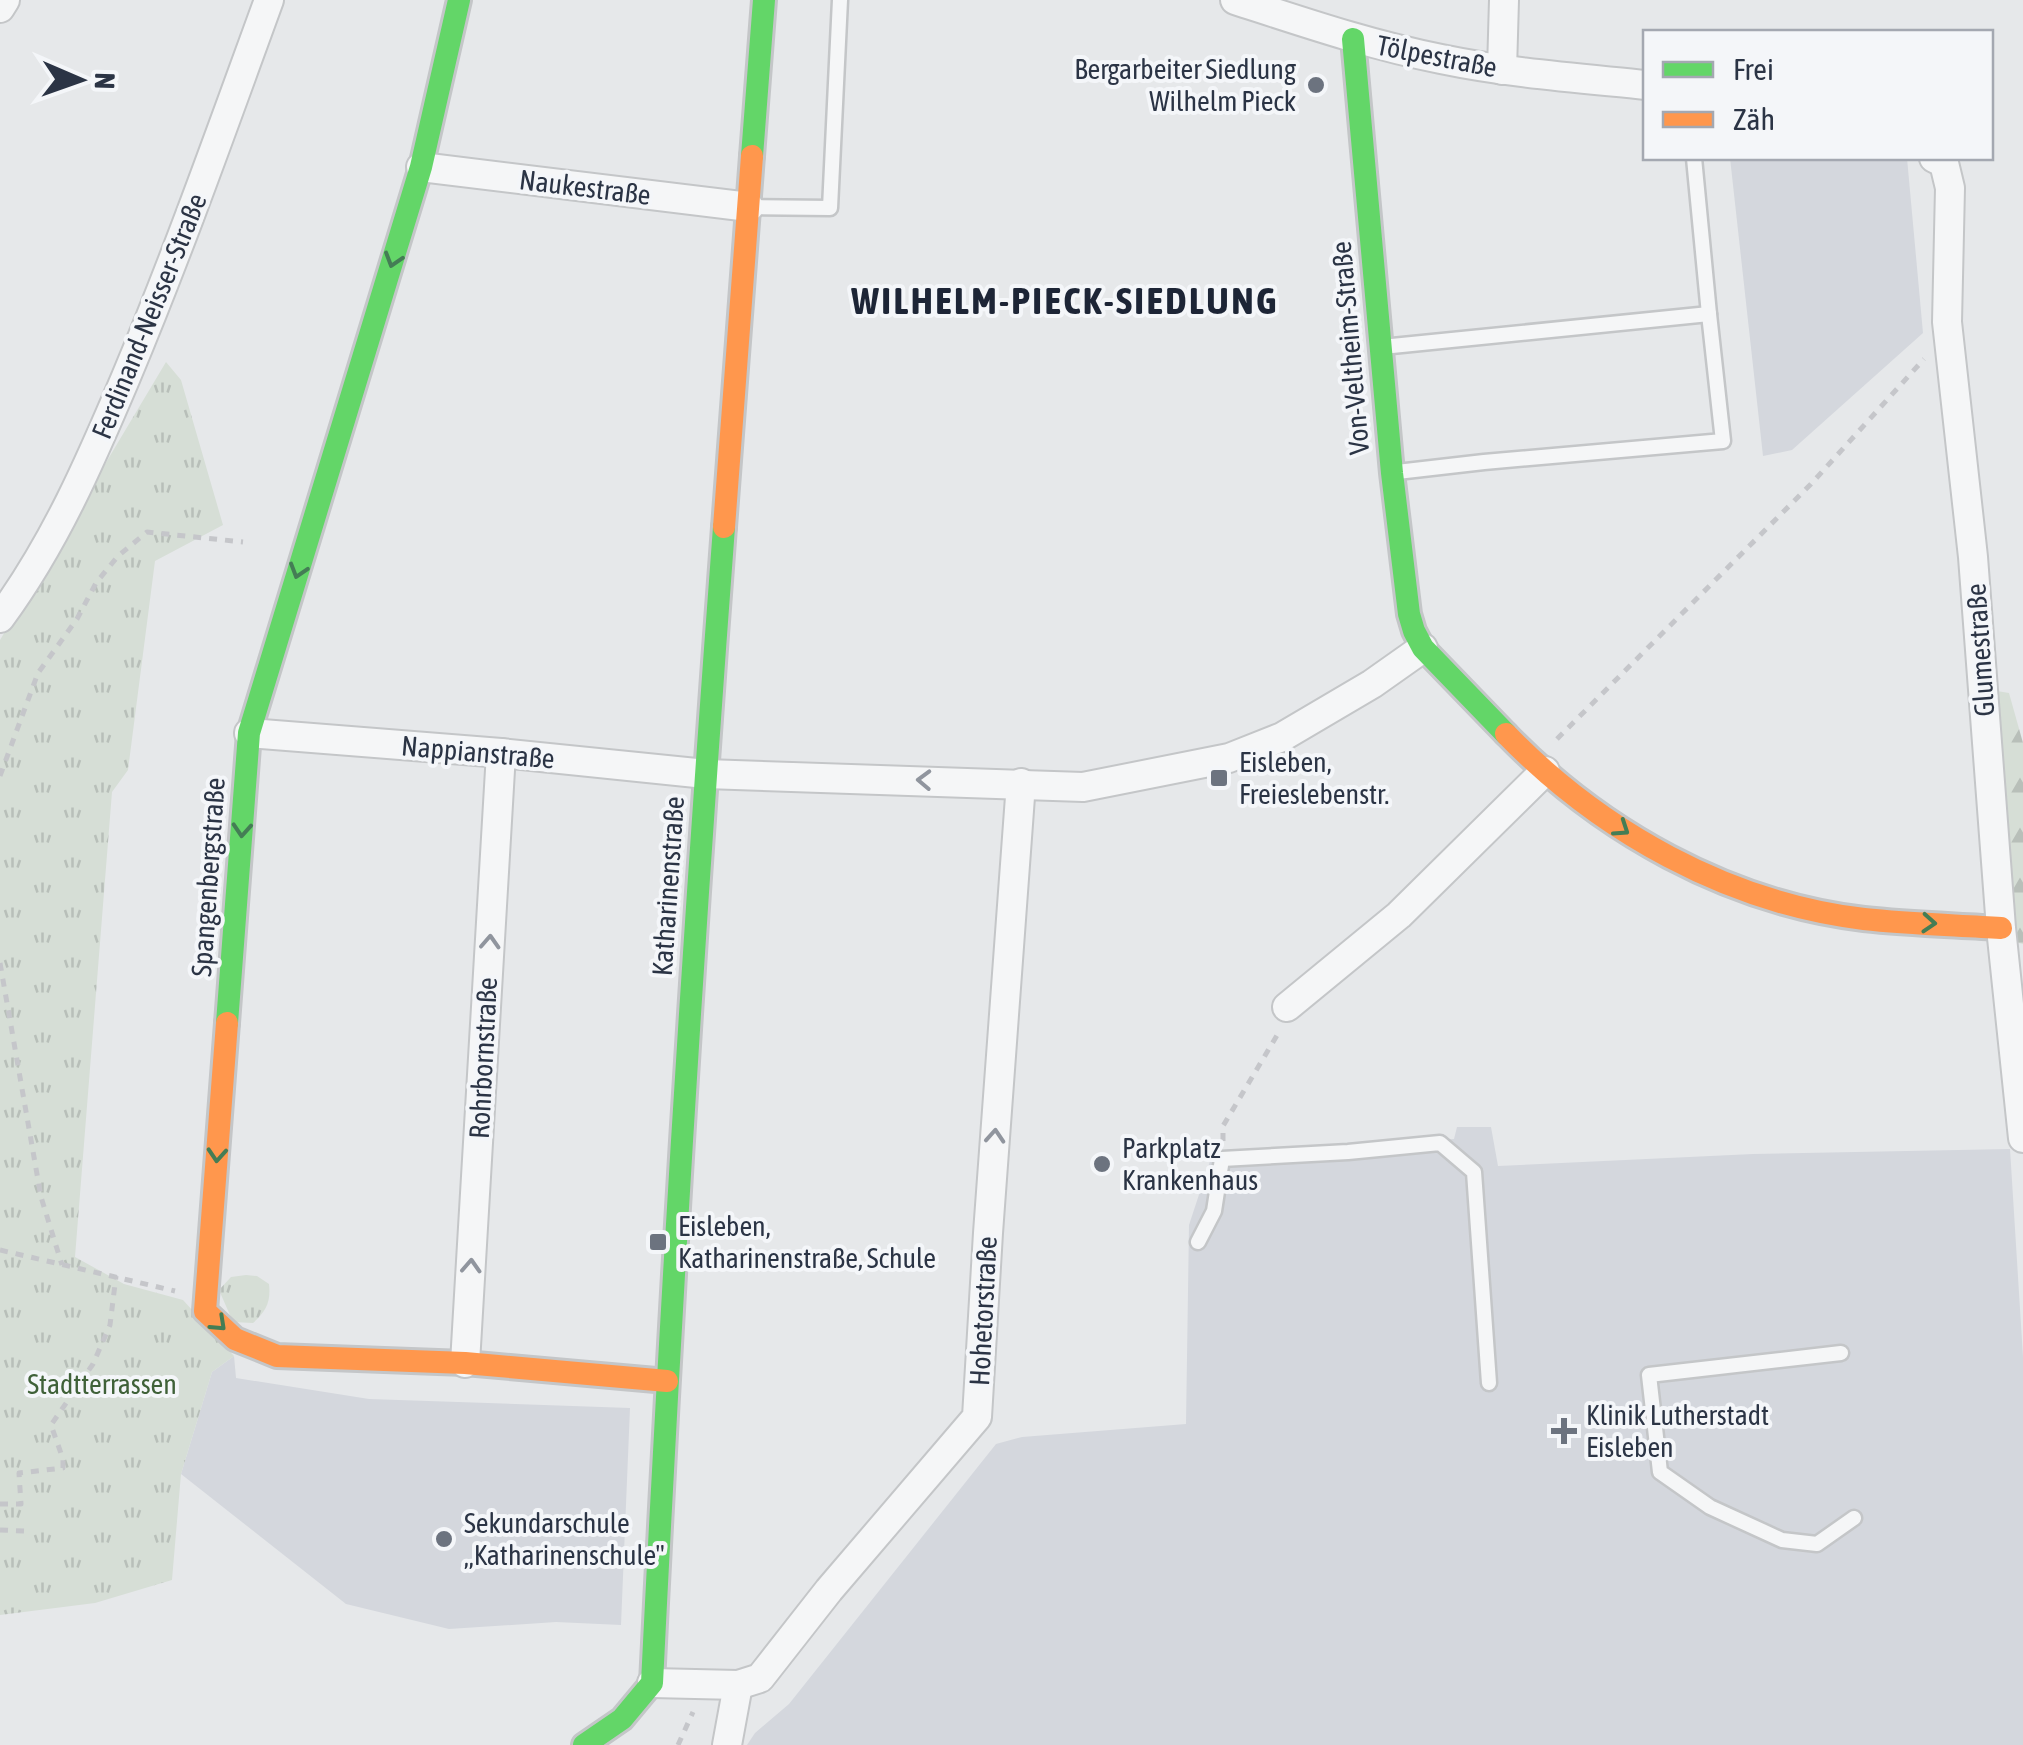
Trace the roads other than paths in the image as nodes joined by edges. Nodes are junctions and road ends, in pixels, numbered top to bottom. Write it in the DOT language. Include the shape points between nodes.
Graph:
graph roads {
  1 [pos="5,0"];
  2 [pos="269,0"];
  3 [pos="460,0"];
  4 [pos="764,0"];
  5 [pos="840,0"];
  6 [pos="1235,0"];
  7 [pos="1504,0"];
  8 [pos="0,8"];
  9 [pos="1352,39"];
  10 [pos="1502,70"];
  11 [pos="1643,85"];
  12 [pos="1694,160"];
  13 [pos="1939,160"];
  14 [pos="421,167"];
  15 [pos="749,207"];
  16 [pos="1708,314"];
  17 [pos="1380,347"];
  18 [pos="1392,473"];
  19 [pos="0,618"];
  20 [pos="1423,648"];
  21 [pos="250,733"];
  22 [pos="501,753"];
  23 [pos="1539,767"];
  24 [pos="706,774"];
  25 [pos="1021,783"];
  26 [pos="2001,928"];
  27 [pos="1287,1007"];
  28 [pos="2023,1138"];
  29 [pos="1198,1242"];
  30 [pos="1841,1353"];
  31 [pos="465,1364"];
  32 [pos="667,1381"];
  33 [pos="1489,1383"];
  34 [pos="1854,1518"];
  35 [pos="652,1683"];
  36 [pos="738,1685"];
  37 [pos="584,1745"];
  38 [pos="727,1745"];
  1 -- 8 [label="street"];
  2 -- 19 [label="street, Ferdinand-Neisser-Straße" via="170,274 81,483"];
  3 -- 14 [label="street, Spangenbergstraße"];
  4 -- 15 [label="street, Katharinenstraße"];
  5 -- 15 [label="lane" via="830,208"];
  6 -- 9 [label="street, Tölpestraße"];
  7 -- 10 [label="street"];
  9 -- 10 [label="street, Tölpestraße"];
  9 -- 17 [label="street, Von-Veltheim-Straße"];
  10 -- 11 [label="street, Tölpestraße"];
  12 -- 16 [label="lane"];
  13 -- 26 [label="street, Glumestraße" via="1950,188 1947,322"];
  14 -- 15 [label="street, Naukestraße"];
  14 -- 21 [label="street, Spangenbergstraße, one-way"];
  15 -- 24 [label="street, Katharinenstraße"];
  16 -- 17 [label="lane"];
  16 -- 18 [label="lane" via="1724,441"];
  17 -- 18 [label="street, Von-Veltheim-Straße"];
  18 -- 20 [label="street, Von-Veltheim-Straße" via="1409,614"];
  20 -- 23 [label="street"];
  20 -- 25 [label="street, Nappianstraße" via="1282,738 1229,758 1083,787"];
  21 -- 22 [label="street, Nappianstraße"];
  21 -- 31 [label="street, Spangenbergstraße, one-way" via="205,1311 235,1339 277,1356"];
  22 -- 24 [label="street, Nappianstraße"];
  31 -- 22 [label="street, Rohrbornstraße, one-way"];
  23 -- 26 [label="street, one-way" via="1624,832 1756,894 1864,919"];
  23 -- 27 [label="street" via="1399,916"];
  25 -- 24 [label="street, Nappianstraße, one-way"];
  24 -- 32 [label="street, Katharinenstraße"];
  36 -- 25 [label="street, Hohetorstraße, one-way" via="760,1678 977,1417"];
  26 -- 28 [label="street, Glumestraße"];
  29 -- 33 [label="lane" via="1214,1212 1222,1159 1440,1142 1474,1172"];
  30 -- 34 [label="lane" via="1649,1375 1660,1472 1710,1507 1782,1540 1816,1544"];
  31 -- 32 [label="street"];
  32 -- 35 [label="street, Katharinenstraße"];
  35 -- 36 [label="street"];
  35 -- 37 [label="street" via="638,1705"];
  36 -- 38 [label="street"];
}
